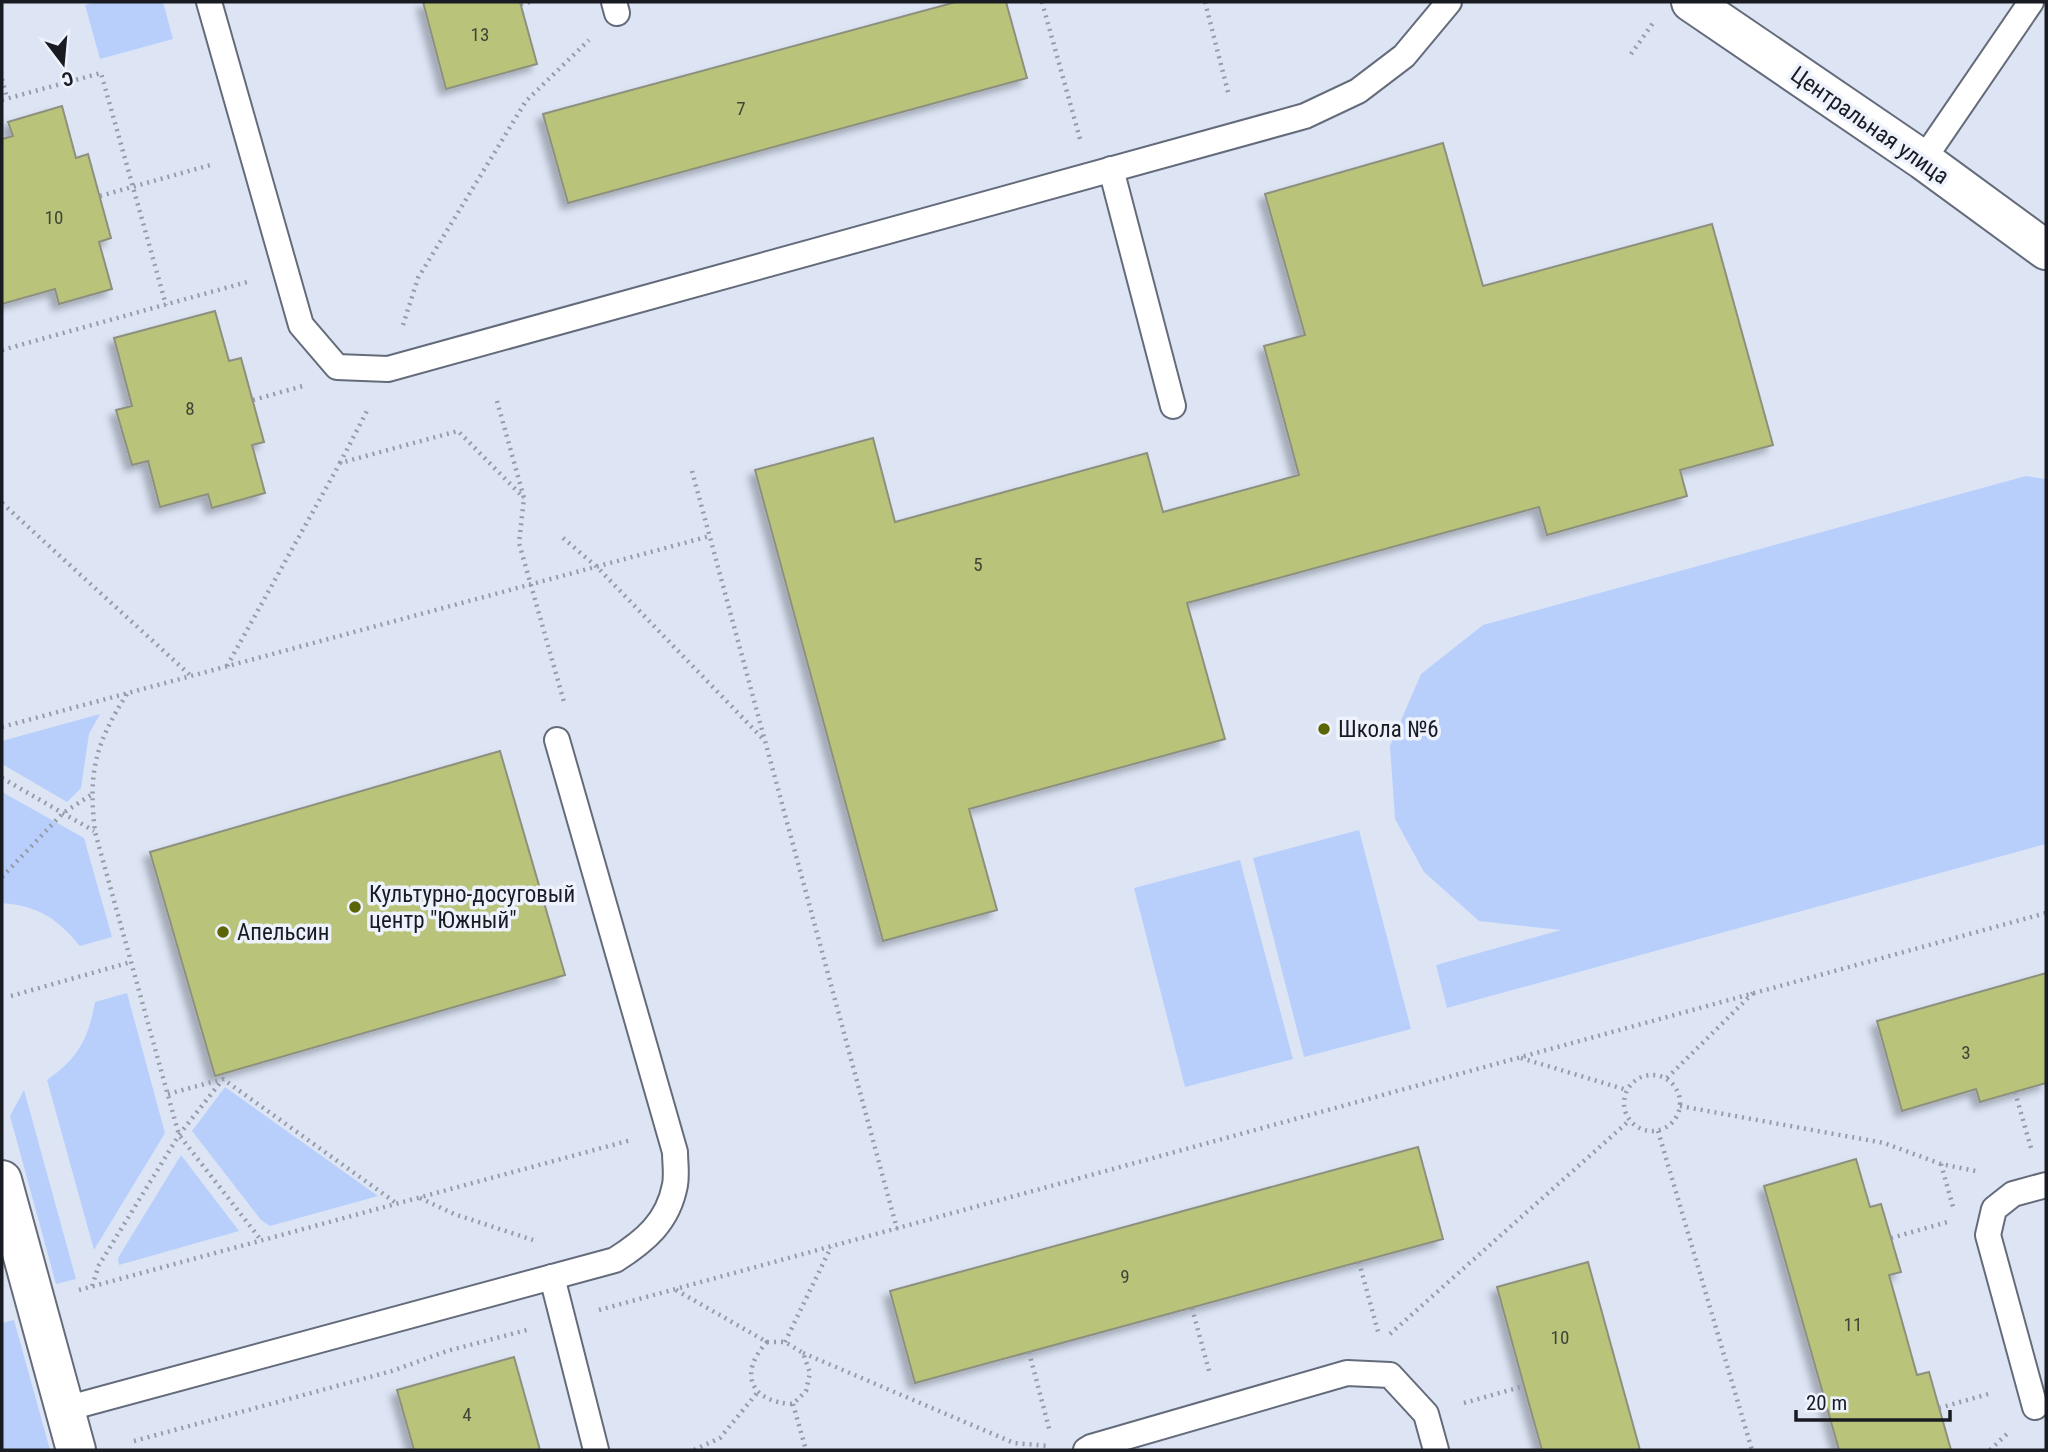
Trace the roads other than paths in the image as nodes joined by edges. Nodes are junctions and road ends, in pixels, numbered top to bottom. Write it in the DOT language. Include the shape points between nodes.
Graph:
graph roads {
  1 [pos="209,2"];
  2 [pos="1449,2"];
  3 [pos="2031,2"];
  4 [pos="1674,9"];
  5 [pos="1923,160"];
  6 [pos="1100,172"];
  7 [pos="2046,250"];
  8 [pos="1174,406"];
  9 [pos="557,740"];
  10 [pos="2,1180"];
  11 [pos="2044,1186"];
  12 [pos="552,1277"];
  13 [pos="2035,1407"];
  14 [pos="65,1409"];
  15 [pos="76,1450"];
  16 [pos="596,1450"];
  17 [pos="1086,1450"];
  18 [pos="1436,1450"];
  1 -- 6 [label="lane" via="301,325 337,367 388,369"];
  2 -- 6 [label="lane" via="1404,56 1359,91 1305,116"];
  3 -- 5 [label="lane"];
  4 -- 5 [label="street, Центральная улица"];
  5 -- 7 [label="street, Центральная улица"];
  6 -- 8 [label="lane"];
  9 -- 12 [label="lane" via="669,1129 675,1152 675,1185 664,1216 643,1242 615,1260"];
  10 -- 14 [label="street"];
  11 -- 13 [label="lane" via="2013,1195 1994,1209 1988,1236"];
  12 -- 14 [label="lane"];
  12 -- 16 [label="lane"];
  14 -- 15 [label="street"];
  17 -- 18 [label="lane" via="1346,1373 1390,1375 1426,1414"];
}
